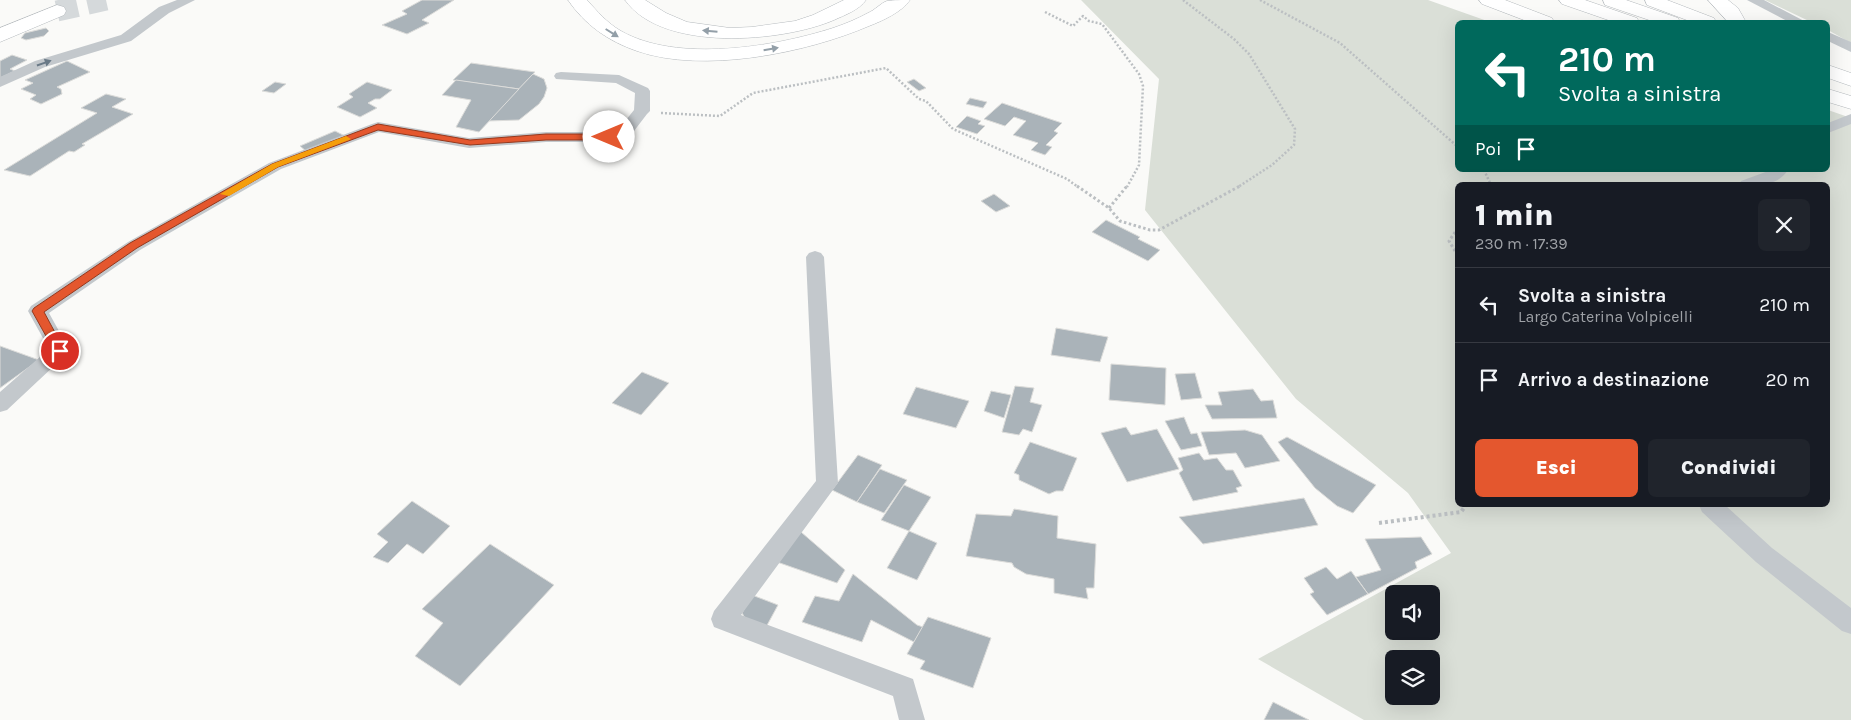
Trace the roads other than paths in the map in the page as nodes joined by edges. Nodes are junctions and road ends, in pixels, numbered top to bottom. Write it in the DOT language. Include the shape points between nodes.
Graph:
graph roads {
  1 [pos="188,0"];
  2 [pos="577,0"];
  3 [pos="634,0"];
  4 [pos="857,0"];
  5 [pos="902,0"];
  6 [pos="1506,0"];
  7 [pos="1568,0"];
  8 [pos="1610,0"];
  9 [pos="1651,0"];
  10 [pos="1717,0"];
  11 [pos="1726,0"];
  12 [pos="1754,0"];
  13 [pos="1480,2"];
  14 [pos="57,11"];
  15 [pos="1518,20"];
  16 [pos="1539,20"];
  17 [pos="1556,20"];
  18 [pos="1624,20"];
  19 [pos="1665,20"];
  20 [pos="1702,20"];
  21 [pos="1737,20"];
  22 [pos="1738,20"];
  23 [pos="1795,20"];
  24 [pos="0,36"];
  25 [pos="1830,37"];
  26 [pos="1851,48"];
  27 [pos="1830,75"];
  28 [pos="561,76"];
  29 [pos="1830,76"];
  30 [pos="1851,80"];
  31 [pos="0,83"];
  32 [pos="1851,89"];
  33 [pos="1830,96"];
  34 [pos="1851,103"];
  35 [pos="1830,105"];
  36 [pos="1851,112"];
  37 [pos="1851,119"];
  38 [pos="1830,127"];
  39 [pos="1778,172"];
  40 [pos="1756,182"];
  41 [pos="815,257"];
  42 [pos="0,404"];
  43 [pos="1712,507"];
  44 [pos="1851,623"];
  45 [pos="912,720"];
  31 -- 1 [label="street, one-way" via="40,64 126,38 164,10"];
  2 -- 5 [label="highway, one-way" via="600,25 617,37 648,47 719,54 752,52 834,33 866,21"];
  4 -- 3 [label="highway, one-way" via="812,22 788,28 734,33 688,28 668,22"];
  6 -- 17 [label="highway"];
  7 -- 18 [label="highway"];
  8 -- 19 [label="highway"];
  9 -- 20 [label="highway"];
  10 -- 21 [label="highway"];
  11 -- 22 [label="highway" via="1735,9"];
  12 -- 23 [label="street"];
  13 -- 15 [label="highway"];
  13 -- 16 [label="highway"];
  14 -- 24 [label="highway"];
  25 -- 26 [label="street"];
  27 -- 30 [label="highway"];
  28 -- 42 [label="street" via="619,79 642,91 640,114 628,128 609,137 546,137 470,143 378,127 275,166 134,246 38,311 60,351"];
  29 -- 32 [label="highway"];
  33 -- 34 [label="highway"];
  35 -- 36 [label="highway"];
  37 -- 38 [label="street"];
  39 -- 40 [label="street"];
  41 -- 45 [label="street" via="827,482 723,619 904,688"];
  43 -- 44 [label="street" via="1764,555"];
}
